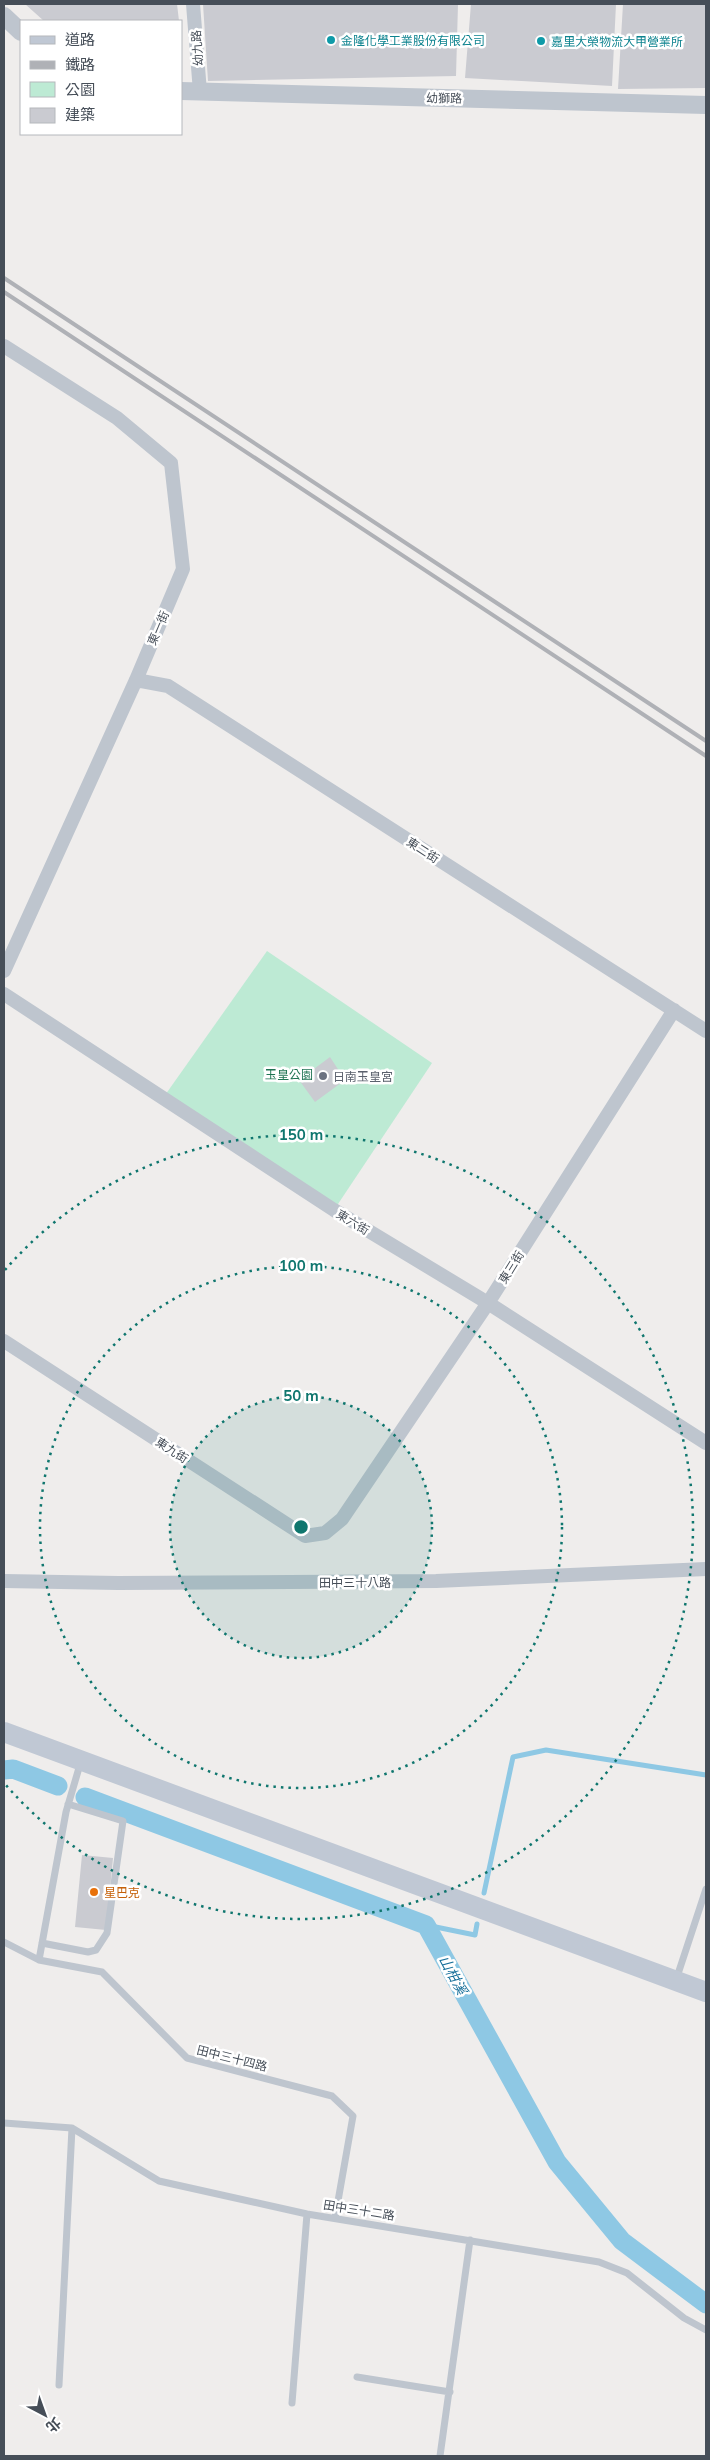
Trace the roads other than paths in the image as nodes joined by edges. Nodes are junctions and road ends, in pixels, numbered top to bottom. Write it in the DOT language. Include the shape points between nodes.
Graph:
graph roads {
  1 [pos="194,4"];
  2 [pos="4,16"];
  3 [pos="20,31"];
  4 [pos="182,91"];
  5 [pos="200,92"];
  6 [pos="706,104"];
  7 [pos="4,346"];
  8 [pos="136,680"];
  9 [pos="4,971"];
  10 [pos="4,994"];
  11 [pos="674,1010"];
  12 [pos="706,1032"];
  13 [pos="488,1303"];
  14 [pos="4,1341"];
  15 [pos="706,1443"];
  16 [pos="342,1519"];
  17 [pos="706,1569"];
  18 [pos="4,1581"];
  19 [pos="4,1732"];
  20 [pos="81,1760"];
  21 [pos="68,1804"];
  22 [pos="706,1889"];
  23 [pos="4,1942"];
  24 [pos="42,1943"];
  25 [pos="39,1960"];
  26 [pos="676,1980"];
  27 [pos="706,1992"];
  28 [pos="4,2123"];
  29 [pos="72,2128"];
  30 [pos="307,2214"];
  31 [pos="335,2218"];
  32 [pos="470,2240"];
  33 [pos="706,2330"];
  34 [pos="357,2377"];
  35 [pos="59,2385"];
  36 [pos="450,2392"];
  37 [pos="292,2403"];
  38 [pos="440,2456"];
  1 -- 5 [label="street, 幼九路"];
  2 -- 3 [label="street"];
  4 -- 5 [label="street, 幼獅路"];
  5 -- 6 [label="street, 幼獅路"];
  7 -- 8 [label="street, 東一街" via="117,418 171,463 183,569"];
  8 -- 9 [label="street, 東一街"];
  8 -- 11 [label="street, 東二街" via="168,686"];
  10 -- 13 [label="street, 東六街" via="334,1210"];
  11 -- 12 [label="street, 東二街"];
  11 -- 13 [label="street, 東三街"];
  13 -- 15 [label="street, 東六街"];
  13 -- 16 [label="street, 東三街"];
  14 -- 16 [label="street, 東九街" via="305,1536 325,1533"];
  17 -- 18 [label="street, 田中三十八路" via="436,1581"];
  19 -- 20 [label="main road"];
  20 -- 21 [label="lane"];
  20 -- 26 [label="main road"];
  21 -- 24 [label="lane"];
  21 -- 24 [label="lane" via="123,1821 107,1934 96,1950 88,1952"];
  22 -- 26 [label="lane"];
  23 -- 25 [label="lane, 田中三十四路"];
  24 -- 25 [label="lane"];
  25 -- 31 [label="lane, 田中三十四路" via="102,1972 187,2058 332,2096 353,2116"];
  26 -- 27 [label="main road"];
  28 -- 29 [label="lane, 田中三十二路"];
  29 -- 30 [label="lane, 田中三十二路" via="159,2180"];
  29 -- 35 [label="lane"];
  30 -- 31 [label="lane, 田中三十二路"];
  30 -- 37 [label="lane"];
  31 -- 32 [label="lane, 田中三十二路"];
  32 -- 33 [label="lane, 田中三十二路" via="599,2262 627,2273 684,2318"];
  32 -- 36 [label="lane"];
  34 -- 36 [label="lane"];
  36 -- 38 [label="lane"];
}
